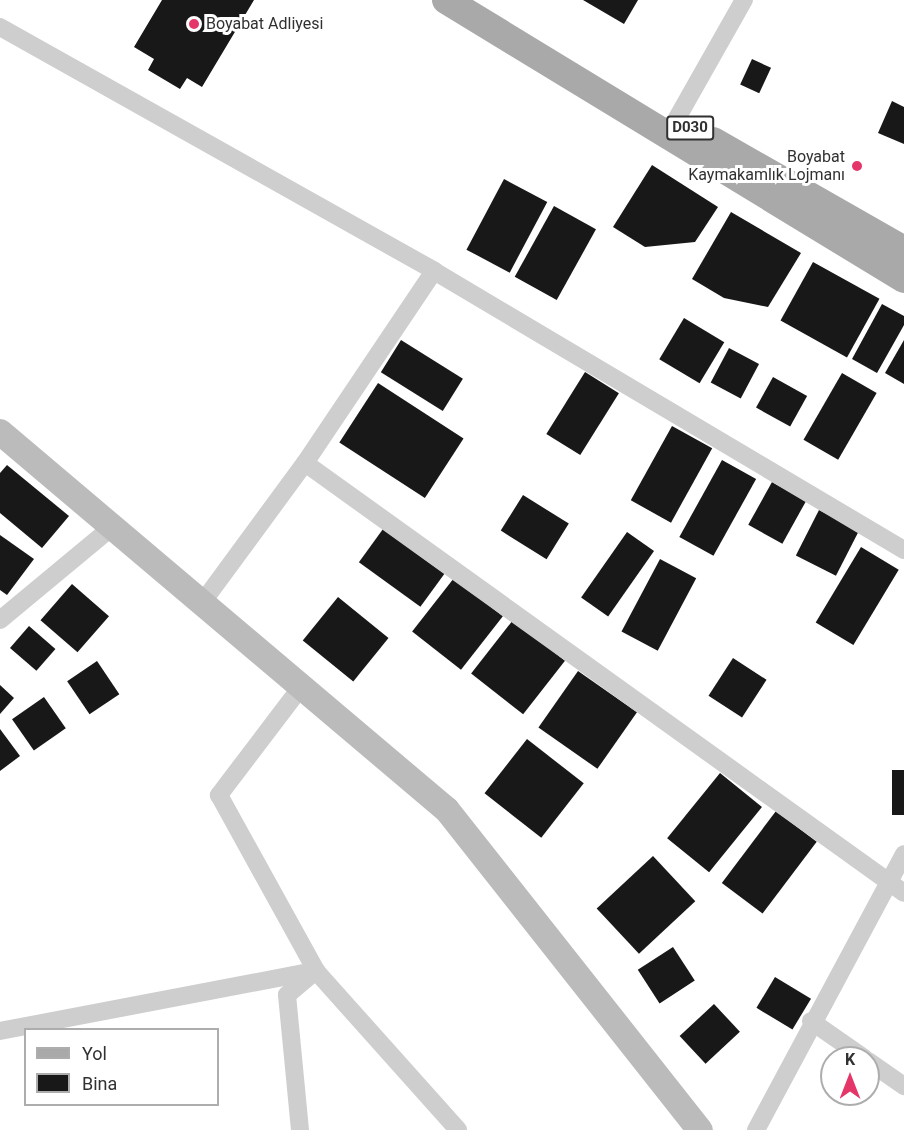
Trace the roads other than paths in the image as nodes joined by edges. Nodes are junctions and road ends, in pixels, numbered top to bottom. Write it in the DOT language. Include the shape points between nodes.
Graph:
graph roads {
  1 [pos="446,0"];
  2 [pos="479,0"];
  3 [pos="744,0"];
  4 [pos="0,27"];
  5 [pos="676,120"];
  6 [pos="904,249"];
  7 [pos="434,271"];
  8 [pos="904,279"];
  9 [pos="0,432"];
  10 [pos="305,463"];
  11 [pos="112,527"];
  12 [pos="904,550"];
  13 [pos="202,603"];
  14 [pos="0,620"];
  15 [pos="301,687"];
  16 [pos="904,854"];
  17 [pos="887,883"];
  18 [pos="904,893"];
  19 [pos="315,971"];
  20 [pos="812,1021"];
  21 [pos="0,1031"];
  22 [pos="847,1046"];
  23 [pos="880,1069"];
  24 [pos="904,1086"];
  25 [pos="300,1130"];
  26 [pos="458,1130"];
  27 [pos="700,1130"];
  28 [pos="756,1130"];
  1 -- 8 [label="main road"];
  2 -- 5 [label="main road, D030"];
  3 -- 5 [label="street"];
  4 -- 7 [label="street"];
  5 -- 6 [label="main road, D030"];
  7 -- 10 [label="street"];
  7 -- 12 [label="street"];
  9 -- 11 [label="street"];
  10 -- 13 [label="street"];
  10 -- 17 [label="street"];
  11 -- 13 [label="street"];
  11 -- 14 [label="street"];
  13 -- 15 [label="street"];
  15 -- 19 [label="street" via="219,795"];
  15 -- 27 [label="street" via="447,810"];
  16 -- 17 [label="street"];
  17 -- 18 [label="street"];
  17 -- 20 [label="street"];
  19 -- 21 [label="street"];
  19 -- 25 [label="street" via="287,995"];
  19 -- 26 [label="street"];
  20 -- 22 [label="street"];
  20 -- 28 [label="street"];
  23 -- 24 [label="street"];
}
